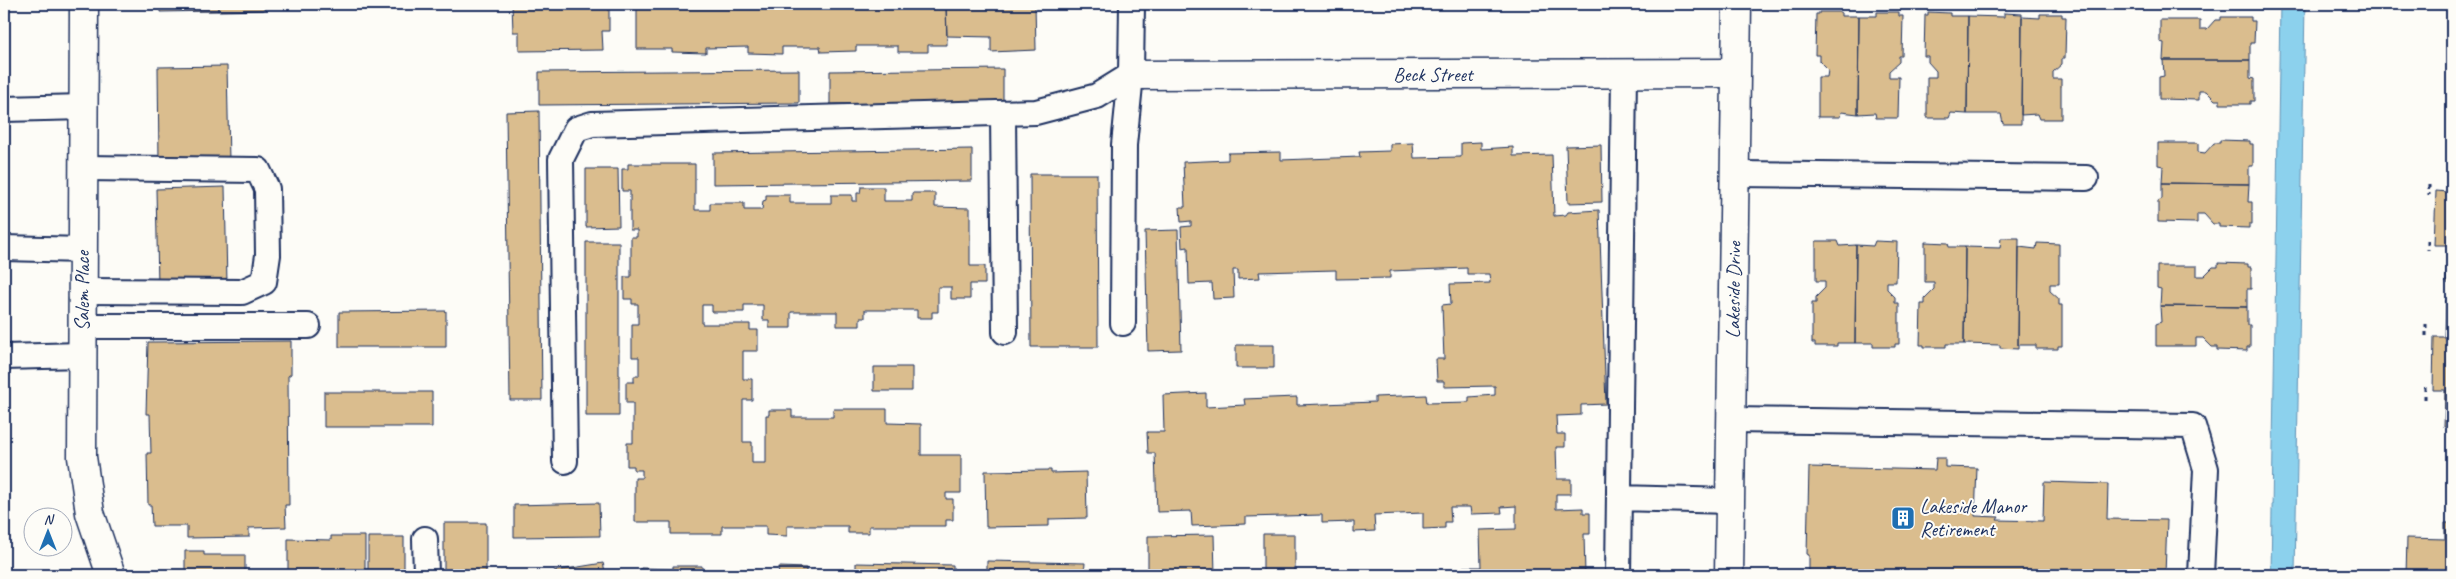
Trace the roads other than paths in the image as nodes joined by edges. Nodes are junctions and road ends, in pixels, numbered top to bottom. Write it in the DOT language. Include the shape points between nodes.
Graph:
graph roads {
  1 [pos="84,4"];
  2 [pos="1132,4"];
  3 [pos="1737,4"];
  4 [pos="1624,73"];
  5 [pos="1735,73"];
  6 [pos="1132,75"];
  7 [pos="84,107"];
  8 [pos="4,109"];
  9 [pos="1004,113"];
  10 [pos="83,168"];
  11 [pos="1734,174"];
  12 [pos="2086,178"];
  13 [pos="4,248"];
  14 [pos="83,250"];
  15 [pos="83,291"];
  16 [pos="1123,323"];
  17 [pos="82,326"];
  18 [pos="308,326"];
  19 [pos="1005,332"];
  20 [pos="82,355"];
  21 [pos="4,357"];
  22 [pos="1731,420"];
  23 [pos="565,461"];
  24 [pos="1618,498"];
  25 [pos="1730,501"];
  26 [pos="425,539"];
  27 [pos="111,575"];
  28 [pos="426,575"];
  29 [pos="1618,575"];
  30 [pos="1729,575"];
  31 [pos="2201,575"];
  1 -- 7 [label="street, Salem Place"];
  2 -- 6 [label="lane"];
  3 -- 5 [label="street, Lakeside Drive"];
  4 -- 5 [label="street, Beck Street"];
  4 -- 6 [label="street, Beck Street"];
  4 -- 24 [label="lane"];
  5 -- 11 [label="street, Lakeside Drive"];
  6 -- 9 [label="lane" via="1097,96 1036,112"];
  6 -- 16 [label="lane" via="1124,145"];
  7 -- 8 [label="lane"];
  7 -- 10 [label="street, Salem Place"];
  9 -- 19 [label="lane"];
  9 -- 23 [label="lane" via="592,124 576,129 561,159"];
  10 -- 14 [label="street, Salem Place"];
  10 -- 15 [label="lane" via="258,170 268,189 268,255 264,282 242,292"];
  11 -- 12 [label="lane"];
  11 -- 22 [label="street, Lakeside Drive"];
  13 -- 14 [label="lane"];
  14 -- 15 [label="street, Salem Place"];
  15 -- 17 [label="street, Salem Place"];
  17 -- 18 [label="lane"];
  17 -- 20 [label="street, Salem Place"];
  20 -- 21 [label="lane"];
  20 -- 27 [label="street, Salem Place" via="82,457 90,513"];
  22 -- 25 [label="street, Lakeside Drive"];
  22 -- 31 [label="lane" via="2193,426 2206,468"];
  24 -- 25 [label="lane"];
  24 -- 29 [label="lane"];
  25 -- 30 [label="street, Lakeside Drive"];
  26 -- 28 [label="lane"];
}
